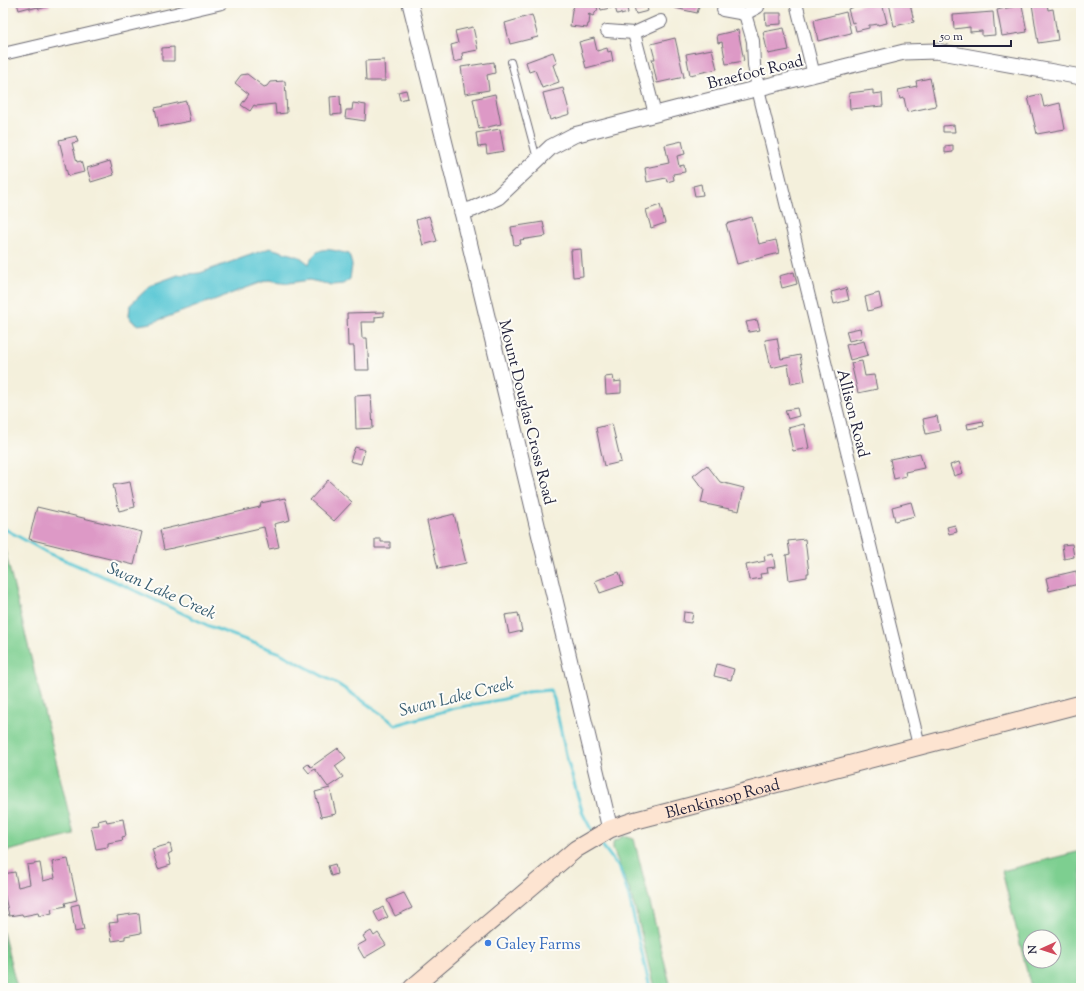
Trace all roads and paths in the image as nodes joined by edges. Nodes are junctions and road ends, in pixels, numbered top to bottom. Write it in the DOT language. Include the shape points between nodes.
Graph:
graph roads {
  1 [pos="222,3"];
  2 [pos="410,3"];
  3 [pos="796,3"];
  4 [pos="758,7"];
  5 [pos="723,10"];
  6 [pos="744,14"];
  7 [pos="662,21"];
  8 [pos="607,31"];
  9 [pos="634,33"];
  10 [pos="3,54"];
  11 [pos="511,62"];
  12 [pos="814,75"];
  13 [pos="1081,77"];
  14 [pos="758,89"];
  15 [pos="655,114"];
  16 [pos="537,160"];
  17 [pos="462,212"];
  18 [pos="1081,704"];
  19 [pos="919,745"];
  20 [pos="610,829"];
  21 [pos="412,988"];
  1 -- 10 [label="street"];
  2 -- 17 [label="street, Mount Douglas Cross Road"];
  3 -- 12 [label="street"];
  4 -- 6 [label="street"];
  5 -- 6 [label="street"];
  6 -- 14 [label="street, Allison Road" via="753,41"];
  7 -- 9 [label="street"];
  8 -- 9 [label="street"];
  9 -- 15 [label="street"];
  11 -- 16 [label="lane"];
  12 -- 13 [label="street, Braefoot Road" via="904,52 924,50"];
  12 -- 14 [label="street, Braefoot Road"];
  14 -- 15 [label="street, Braefoot Road"];
  14 -- 19 [label="street, Allison Road"];
  15 -- 16 [label="street, Braefoot Road" via="574,136 551,147"];
  16 -- 17 [label="street, Braefoot Road" via="498,197"];
  17 -- 20 [label="street, Mount Douglas Cross Road"];
  18 -- 19 [label="main road, Blenkinsop Road"];
  19 -- 20 [label="main road, Blenkinsop Road"];
  20 -- 21 [label="main road, Blenkinsop Road" via="576,849"];
}
